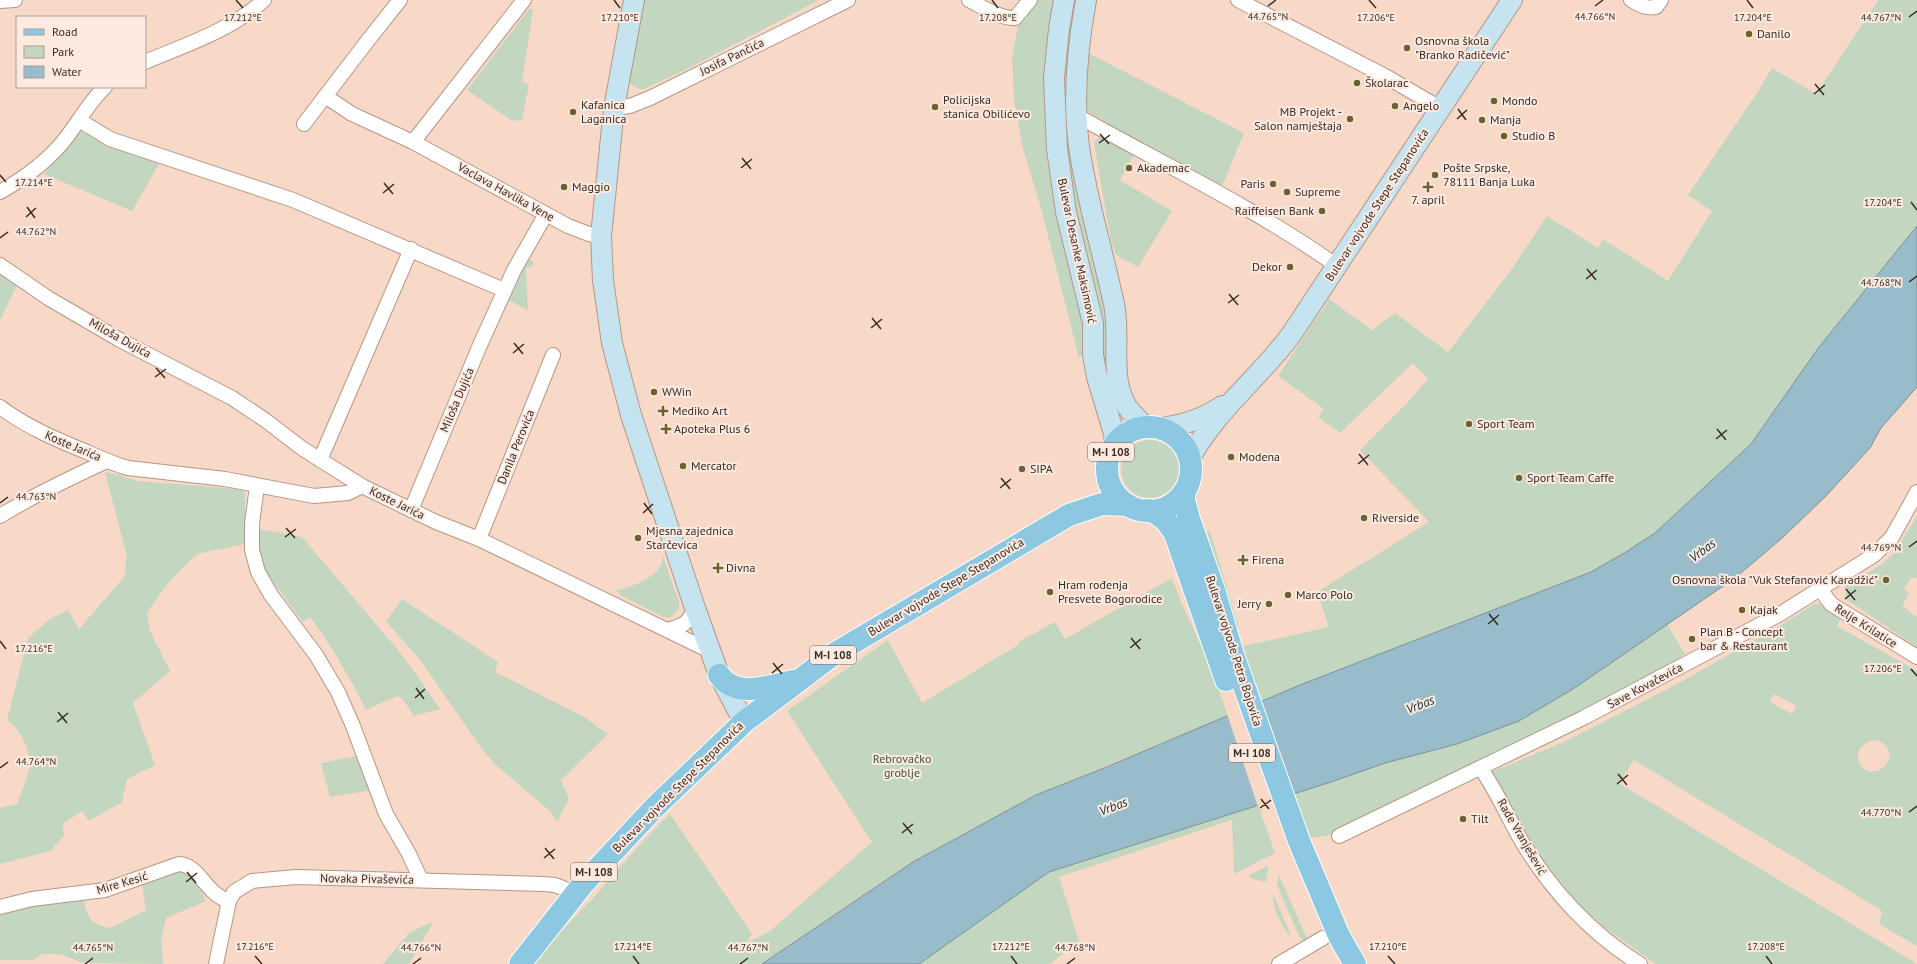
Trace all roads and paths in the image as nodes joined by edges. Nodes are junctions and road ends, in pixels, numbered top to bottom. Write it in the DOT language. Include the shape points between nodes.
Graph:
graph roads {
  1 [pos="15,0"];
  2 [pos="264,0"];
  3 [pos="400,0"];
  4 [pos="524,0"];
  5 [pos="634,0"];
  6 [pos="848,0"];
  7 [pos="968,0"];
  8 [pos="1030,0"];
  9 [pos="1064,0"];
  10 [pos="1086,0"];
  11 [pos="1238,0"];
  12 [pos="1512,0"];
  13 [pos="1631,0"];
  14 [pos="1661,0"];
  15 [pos="0,1"];
  16 [pos="146,62"];
  17 [pos="104,88"];
  18 [pos="325,96"];
  19 [pos="614,108"];
  20 [pos="1440,108"];
  21 [pos="1076,115"];
  22 [pos="80,120"];
  23 [pos="304,124"];
  24 [pos="413,142"];
  25 [pos="0,192"];
  26 [pos="546,214"];
  27 [pos="601,236"];
  28 [pos="411,249"];
  29 [pos="0,265"];
  30 [pos="1337,266"];
  31 [pos="504,290"];
  32 [pos="553,355"];
  33 [pos="1231,401"];
  34 [pos="0,407"];
  35 [pos="1152,428"];
  36 [pos="1110,458"];
  37 [pos="1190,458"];
  38 [pos="320,460"];
  39 [pos="107,461"];
  40 [pos="257,486"];
  41 [pos="362,486"];
  42 [pos="1184,492"];
  43 [pos="1917,492"];
  44 [pos="1138,508"];
  45 [pos="411,510"];
  46 [pos="1068,515"];
  47 [pos="0,516"];
  48 [pos="479,539"];
  49 [pos="1820,589"];
  50 [pos="695,608"];
  51 [pos="667,630"];
  52 [pos="710,651"];
  53 [pos="1917,657"];
  54 [pos="1226,658"];
  55 [pos="719,675"];
  56 [pos="798,680"];
  57 [pos="744,722"];
  58 [pos="1481,769"];
  59 [pos="1339,836"];
  60 [pos="1292,844"];
  61 [pos="421,880"];
  62 [pos="575,893"];
  63 [pos="229,901"];
  64 [pos="0,907"];
  65 [pos="1323,938"];
  66 [pos="216,964"];
  67 [pos="520,964"];
  68 [pos="1279,964"];
  69 [pos="1337,964"];
  70 [pos="1355,964"];
  71 [pos="1640,964"];
  1 -- 15 [label="street"];
  2 -- 16 [label="street" via="245,15 218,30"];
  3 -- 18 [label="street"];
  4 -- 24 [label="street"];
  5 -- 19 [label="street"];
  6 -- 19 [label="street, Josifa Pančića" via="650,98 630,106"];
  7 -- 8 [label="street" via="1008,18 1015,18"];
  9 -- 36 [label="street, Bulevar Desanke Maksimović" via="1058,29 1054,78 1058,156 1066,212 1093,323 1093,355 1097,377 1115,437"];
  10 -- 21 [label="street, Bulevar Desanke Maksimović" via="1076,83"];
  11 -- 20 [label="street" via="1385,76"];
  12 -- 20 [label="street, Bulevar vojvode Stepe Stepanovića"];
  13 -- 14 [label="street" via="1644,8 1656,7"];
  17 -- 22 [label="street"];
  18 -- 23 [label="street"];
  18 -- 24 [label="street, Vaclava Havlika Vene" via="352,114"];
  19 -- 27 [label="street"];
  20 -- 30 [label="street, Bulevar vojvode Stepe Stepanovića"];
  21 -- 30 [label="street" via="1236,204"];
  21 -- 35 [label="street, Bulevar Desanke Maksimović" via="1090,208 1114,305 1117,367 1122,398 1132,413"];
  22 -- 25 [label="street" via="46,160"];
  22 -- 28 [label="street" via="110,139 286,197"];
  24 -- 26 [label="street, Vaclava Havlika Vene"];
  26 -- 27 [label="street, Vaclava Havlika Vene" via="568,226"];
  26 -- 31 [label="street, Miloša Dujića"];
  27 -- 50 [label="street" via="603,280 616,361 631,416"];
  28 -- 31 [label="street"];
  28 -- 38 [label="street"];
  29 -- 38 [label="street, Miloša Dujića" via="48,298 120,340 232,398"];
  30 -- 33 [label="street, Bulevar vojvode Stepe Stepanovića" via="1280,349"];
  31 -- 45 [label="street, Miloša Dujića"];
  32 -- 48 [label="street, Danila Perovića"];
  33 -- 35 [label="street, Bulevar vojvode Stepe Stepanovića" via="1213,413 1190,422 1173,427"];
  33 -- 37 [label="street, Bulevar vojvode Stepe Stepanovića" via="1200,440"];
  34 -- 39 [label="street, Koste Jarića" via="44,434"];
  35 -- 36 [label="main road, M-I 108" via="1126,434 1120,439"];
  35 -- 37 [label="main road" via="1166,430 1178,439"];
  36 -- 44 [label="main road, M-I 108" via="1108,472 1112,488 1122,500"];
  36 -- 46 [label="main road, Bulevar vojvode Stepe Stepanovića / M-I 108" via="1101,482"];
  37 -- 42 [label="main road, M-I 108" via="1190,479"];
  38 -- 41 [label="street, Miloša Dujića"];
  39 -- 40 [label="street, Koste Jarića" via="141,470 225,479"];
  39 -- 47 [label="street" via="45,490"];
  40 -- 41 [label="street, Koste Jarića" via="314,496 348,494"];
  40 -- 61 [label="street" via="252,524 252,550 258,572 271,595 316,655 338,692 356,732 383,808"];
  41 -- 45 [label="street, Koste Jarića"];
  42 -- 44 [label="main road, M-I 108" via="1168,506"];
  42 -- 54 [label="main road, Bulevar vojvode Petra Bojovića / M-I 108" via="1189,519 1215,593"];
  43 -- 49 [label="street, Save Kovačevića" via="1892,537 1874,555"];
  44 -- 46 [label="main road, Bulevar vojvode Stepe Stepanovića / M-I 108" via="1116,503 1102,504"];
  44 -- 54 [label="main road, Bulevar vojvode Petra Bojovića / M-I 108" via="1164,518 1176,534"];
  45 -- 48 [label="street, Koste Jarića"];
  46 -- 56 [label="main road, Bulevar vojvode Stepe Stepanovića / M-I 108" via="870,632"];
  48 -- 51 [label="street, Koste Jarića"];
  49 -- 53 [label="street, Relje Krilatice" via="1832,604"];
  49 -- 58 [label="street, Save Kovačevića" via="1780,614 1609,705"];
  50 -- 51 [label="street" via="684,625"];
  50 -- 52 [label="street"];
  51 -- 52 [label="street, Koste Jarića"];
  52 -- 55 [label="street"];
  54 -- 60 [label="main road, Bulevar vojvode Petra Bojovića / M-I 108"];
  55 -- 56 [label="main road" via="734,687 750,690"];
  55 -- 57 [label="street"];
  56 -- 57 [label="main road, Bulevar vojvode Stepe Stepanovića / M-I 108"];
  57 -- 62 [label="main road, Bulevar vojvode Stepe Stepanovića / M-I 108" via="655,807"];
  58 -- 59 [label="street, Save Kovačevića"];
  58 -- 71 [label="street, Rade Vranješević" via="1499,795 1521,839 1544,876 1585,921"];
  60 -- 65 [label="main road, Bulevar vojvode Petra Bojovića / M-I 108"];
  60 -- 70 [label="main road, Bulevar vojvode Petra Bojovića / M-I 108"];
  61 -- 62 [label="street, Novaka Pivaševića" via="544,884"];
  61 -- 63 [label="street, Novaka Pivaševića" via="296,877 258,880 240,887"];
  62 -- 67 [label="main road, Bulevar vojvode Stepe Stepanovića / M-I 108"];
  63 -- 64 [label="street, Mire Kesić" via="214,894 190,866 179,864 105,890 32,898"];
  63 -- 66 [label="street, Novaka Pivaševića"];
  65 -- 68 [label="street"];
  65 -- 69 [label="main road, Bulevar vojvode Petra Bojovića / M-I 108"];
}
